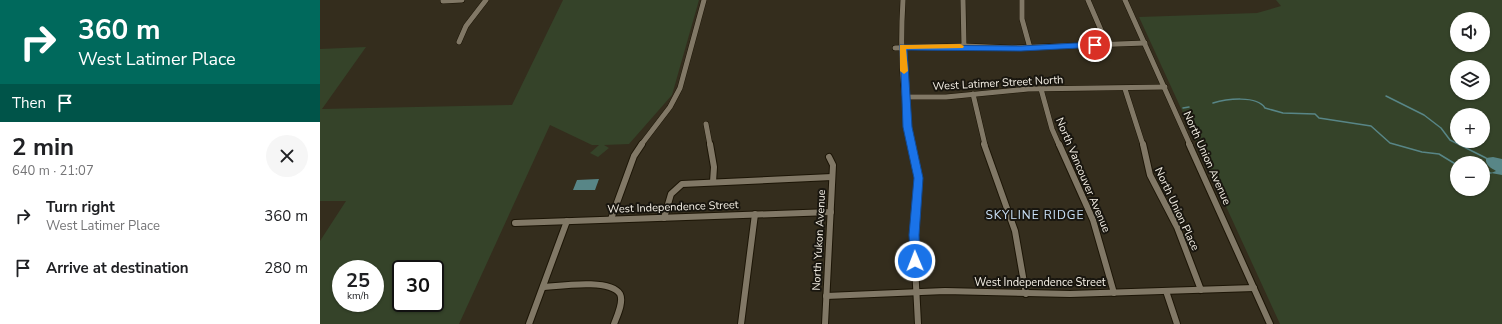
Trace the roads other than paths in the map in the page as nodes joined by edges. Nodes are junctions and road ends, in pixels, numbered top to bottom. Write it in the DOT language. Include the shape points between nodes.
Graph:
graph roads {
  1 [pos="462,0"];
  2 [pos="486,0"];
  3 [pos="704,0"];
  4 [pos="903,0"];
  5 [pos="963,0"];
  6 [pos="1022,0"];
  7 [pos="1088,0"];
  8 [pos="1126,0"];
  9 [pos="443,1"];
  10 [pos="459,42"];
  11 [pos="1107,44"];
  12 [pos="1145,44"];
  13 [pos="964,46"];
  14 [pos="902,47"];
  15 [pos="896,48"];
  16 [pos="1030,48"];
  17 [pos="1165,87"];
  18 [pos="1041,89"];
  19 [pos="1125,89"];
  20 [pos="973,94"];
  21 [pos="905,97"];
  22 [pos="706,124"];
  23 [pos="829,157"];
  24 [pos="832,177"];
  25 [pos="713,182"];
  26 [pos="831,212"];
  27 [pos="755,214"];
  28 [pos="664,218"];
  29 [pos="611,219"];
  30 [pos="567,221"];
  31 [pos="515,223"];
  32 [pos="543,287"];
  33 [pos="1254,288"];
  34 [pos="1201,290"];
  35 [pos="1166,291"];
  36 [pos="916,292"];
  37 [pos="1114,293"];
  38 [pos="1026,294"];
  39 [pos="826,296"];
  40 [pos="529,324"];
  41 [pos="614,324"];
  42 [pos="741,324"];
  43 [pos="825,324"];
  44 [pos="918,324"];
  45 [pos="1177,324"];
  46 [pos="1270,324"];
  1 -- 9 [label="street"];
  2 -- 10 [label="street"];
  3 -- 29 [label="street" via="680,88 670,107 634,156"];
  4 -- 14 [label="street"];
  5 -- 13 [label="street"];
  6 -- 16 [label="street" via="1022,19"];
  7 -- 11 [label="street"];
  8 -- 12 [label="street, North Union Avenue"];
  11 -- 12 [label="street"];
  11 -- 16 [label="street"];
  12 -- 17 [label="street, North Union Avenue"];
  13 -- 14 [label="street"];
  13 -- 16 [label="street"];
  14 -- 15 [label="street"];
  14 -- 21 [label="street"];
  17 -- 19 [label="street, West Latimer Street North"];
  17 -- 33 [label="street, North Union Avenue"];
  18 -- 19 [label="street, West Latimer Street North"];
  18 -- 20 [label="street, West Latimer Street North"];
  18 -- 37 [label="street, North Vancouver Avenue" via="1053,134 1093,220"];
  19 -- 34 [label="street, North Union Place" via="1139,128 1150,175 1177,227"];
  20 -- 21 [label="street, West Latimer Street North"];
  20 -- 38 [label="street" via="982,137 1015,232"];
  21 -- 36 [label="street" via="907,127 918,178 914,235"];
  22 -- 25 [label="street" via="715,164"];
  23 -- 24 [label="street, North Yukon Avenue" via="833,165"];
  24 -- 25 [label="street"];
  24 -- 26 [label="street, North Yukon Avenue"];
  25 -- 28 [label="street" via="689,183 678,187 670,197"];
  26 -- 27 [label="street, West Independence Street"];
  26 -- 39 [label="street, North Yukon Avenue"];
  27 -- 28 [label="street, West Independence Street"];
  27 -- 42 [label="street"];
  28 -- 29 [label="street, West Independence Street"];
  29 -- 30 [label="street, West Independence Street"];
  30 -- 31 [label="street, West Independence Street"];
  30 -- 32 [label="street"];
  32 -- 40 [label="street"];
  32 -- 41 [label="street" via="612,286 620,294"];
  33 -- 34 [label="street, West Independence Street"];
  33 -- 46 [label="street, North Union Avenue"];
  34 -- 35 [label="street, West Independence Street"];
  35 -- 37 [label="street, West Independence Street"];
  35 -- 45 [label="street"];
  36 -- 38 [label="street, West Independence Street"];
  36 -- 39 [label="street, West Independence Street"];
  36 -- 44 [label="street"];
  37 -- 38 [label="street, West Independence Street"];
  39 -- 43 [label="street, North Yukon Avenue"];
}
